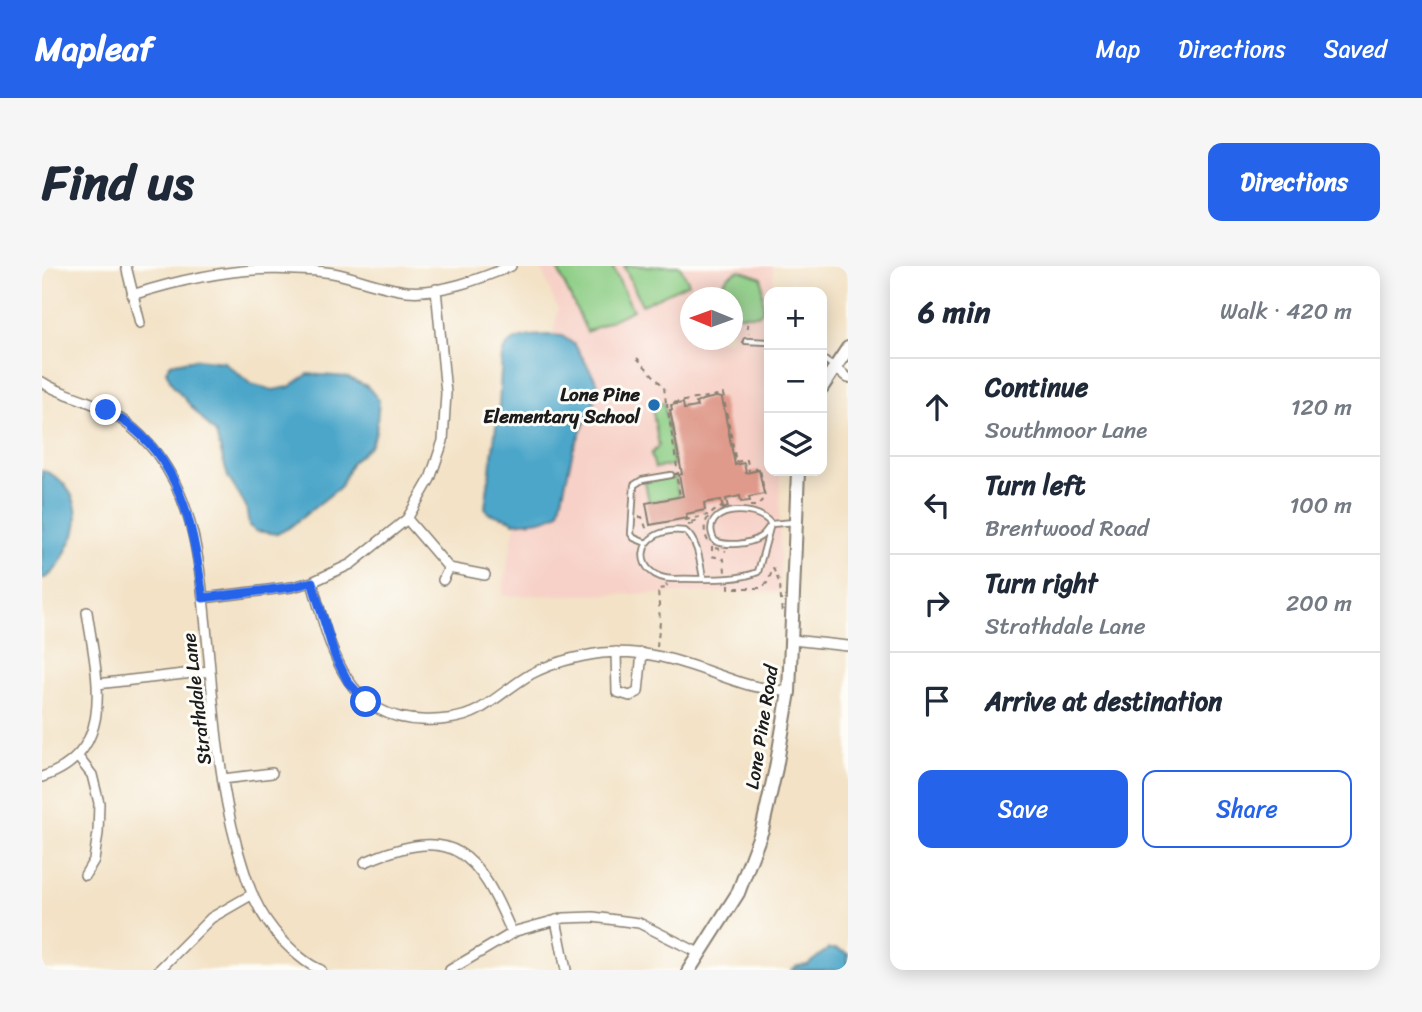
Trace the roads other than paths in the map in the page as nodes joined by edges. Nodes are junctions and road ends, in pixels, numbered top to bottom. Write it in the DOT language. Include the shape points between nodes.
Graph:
graph roads {
  1 [pos="126,266"];
  2 [pos="511,266"];
  3 [pos="333,270"];
  4 [pos="436,289"];
  5 [pos="132,295"];
  6 [pos="140,323"];
  7 [pos="748,342"];
  8 [pos="764,342"];
  9 [pos="848,348"];
  10 [pos="827,362"];
  11 [pos="834,367"];
  12 [pos="848,378"];
  13 [pos="827,379"];
  14 [pos="42,382"];
  15 [pos="673,475"];
  16 [pos="798,476"];
  17 [pos="407,519"];
  18 [pos="796,522"];
  19 [pos="771,524"];
  20 [pos="646,543"];
  21 [pos="449,568"];
  22 [pos="485,575"];
  23 [pos="703,578"];
  24 [pos="443,580"];
  25 [pos="312,582"];
  26 [pos="203,598"];
  27 [pos="87,612"];
  28 [pos="792,640"];
  29 [pos="848,646"];
  30 [pos="616,652"];
  31 [pos="642,653"];
  32 [pos="210,671"];
  33 [pos="97,684"];
  34 [pos="789,692"];
  35 [pos="78,757"];
  36 [pos="272,773"];
  37 [pos="42,777"];
  38 [pos="223,779"];
  39 [pos="365,862"];
  40 [pos="85,875"];
  41 [pos="251,895"];
  42 [pos="556,920"];
  43 [pos="512,933"];
  44 [pos="699,953"];
  45 [pos="159,970"];
  46 [pos="321,970"];
  47 [pos="450,970"];
  48 [pos="566,970"];
  49 [pos="689,970"];
  1 -- 5 [label="street"];
  2 -- 4 [label="street"];
  3 -- 4 [label="street" via="407,291"];
  3 -- 5 [label="street" via="249,270 179,281"];
  4 -- 17 [label="street" via="446,393 443,442 430,479"];
  5 -- 6 [label="street"];
  7 -- 8 [label="lane"];
  9 -- 11 [label="street"];
  10 -- 11 [label="lane"];
  11 -- 12 [label="street"];
  11 -- 13 [label="street"];
  14 -- 26 [label="street, Strathdale Lane" via="106,410 134,428 157,454 176,485 192,527"];
  15 -- 20 [label="lane" via="634,485 631,534"];
  16 -- 18 [label="street, Lone Pine Road"];
  17 -- 21 [label="street"];
  17 -- 25 [label="street" via="351,564"];
  18 -- 19 [label="lane"];
  18 -- 28 [label="street, Lone Pine Road"];
  19 -- 19 [label="lane" via="758,513 724,513 713,521 711,531 715,541 735,544 760,537"];
  19 -- 23 [label="lane" via="758,572"];
  20 -- 23 [label="lane" via="645,564 655,575"];
  20 -- 23 [label="lane" via="657,533 685,531 696,547"];
  21 -- 22 [label="street"];
  21 -- 24 [label="street"];
  25 -- 26 [label="street"];
  25 -- 30 [label="street" via="348,682 366,702 391,715 437,721 476,712 533,673 581,656"];
  26 -- 32 [label="street, Strathdale Lane"];
  27 -- 33 [label="street"];
  28 -- 29 [label="street"];
  28 -- 34 [label="street, Lone Pine Road"];
  30 -- 31 [label="street"];
  30 -- 31 [label="street" via="617,692 631,696 638,692"];
  31 -- 34 [label="street" via="671,658 744,684"];
  32 -- 33 [label="street"];
  32 -- 38 [label="street, Strathdale Lane"];
  33 -- 35 [label="street" via="92,735"];
  34 -- 44 [label="street, Lone Pine Road" via="762,830 738,892"];
  35 -- 37 [label="street"];
  35 -- 40 [label="street" via="92,775 99,803 94,860"];
  36 -- 38 [label="street"];
  38 -- 41 [label="street, Strathdale Lane"];
  39 -- 43 [label="street" via="414,845 448,847 481,870"];
  41 -- 45 [label="street" via="211,918"];
  41 -- 46 [label="street, Strathdale Lane" via="281,938"];
  42 -- 43 [label="street"];
  42 -- 44 [label="street" via="593,917 639,923"];
  42 -- 48 [label="street"];
  43 -- 47 [label="street"];
  44 -- 49 [label="street, Lone Pine Road"];
}
